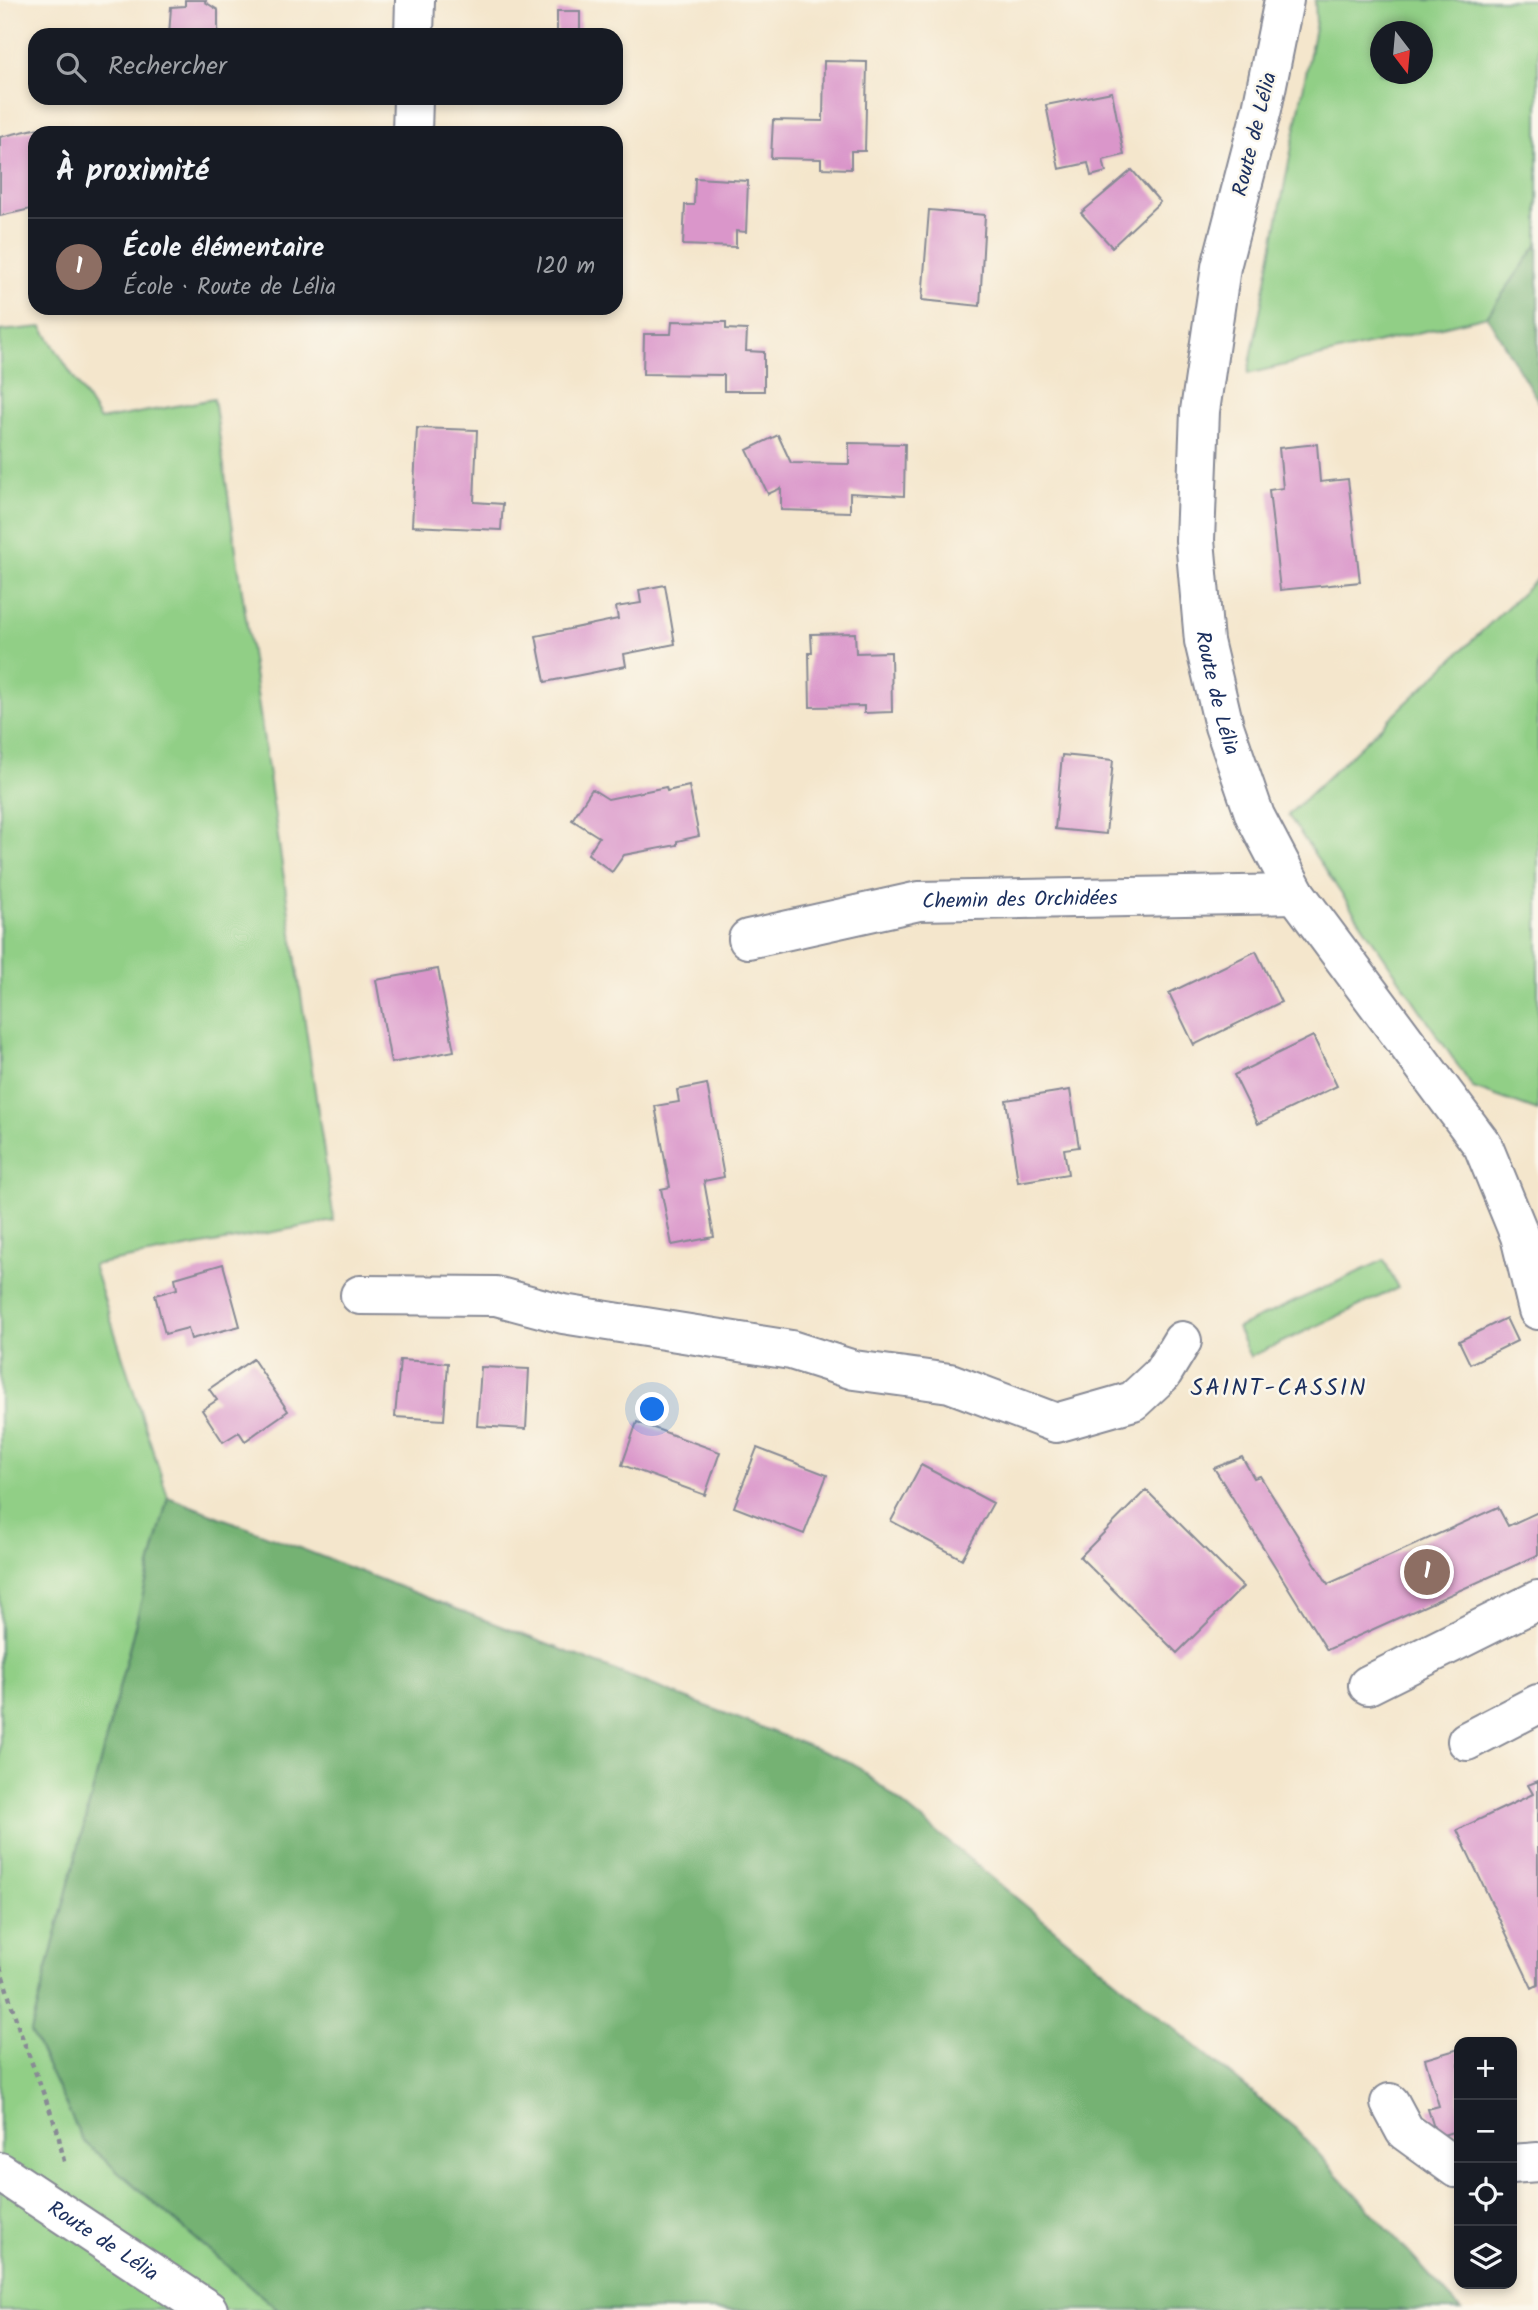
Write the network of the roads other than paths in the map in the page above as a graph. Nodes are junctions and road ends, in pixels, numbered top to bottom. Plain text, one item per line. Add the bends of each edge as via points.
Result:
1 (415, 0) edge
2 (1284, 0) edge
3 (414, 28) edge
4 (413, 105) edge
5 (412, 126) edge
6 (1296, 894) junction
7 (748, 939) dead end
8 (1529, 1233) edge
9 (360, 1295) dead end
10 (1538, 1310) edge
11 (1182, 1341) dead end
12 (1538, 1600) edge
13 (1368, 1685) dead end
14 (1538, 1704) edge
15 (1467, 1741) dead end
16 (1390, 2103) dead end
17 (1538, 2162) edge
18 (1517, 2164) edge
19 (1454, 2167) edge
20 (0, 2172) edge
21 (208, 2310) edge

1 - 3 street
2 - 6 street, Route de Lélia via 1262,109 1221,267 1200,411 1195,540 1205,640 1224,726 1255,816
4 - 5 street
6 - 7 street, Chemin des Orchidées via 919,901
6 - 8 street, Route de Lélia via 1483,1146
8 - 10 street, Route de Lélia
9 - 11 street via 496,1296 563,1314 791,1350 854,1370 950,1383 1056,1423 1133,1401 1162,1374
12 - 13 street
14 - 15 street
16 - 19 street via 1405,2132
17 - 18 street
20 - 21 street, Route de Lélia

